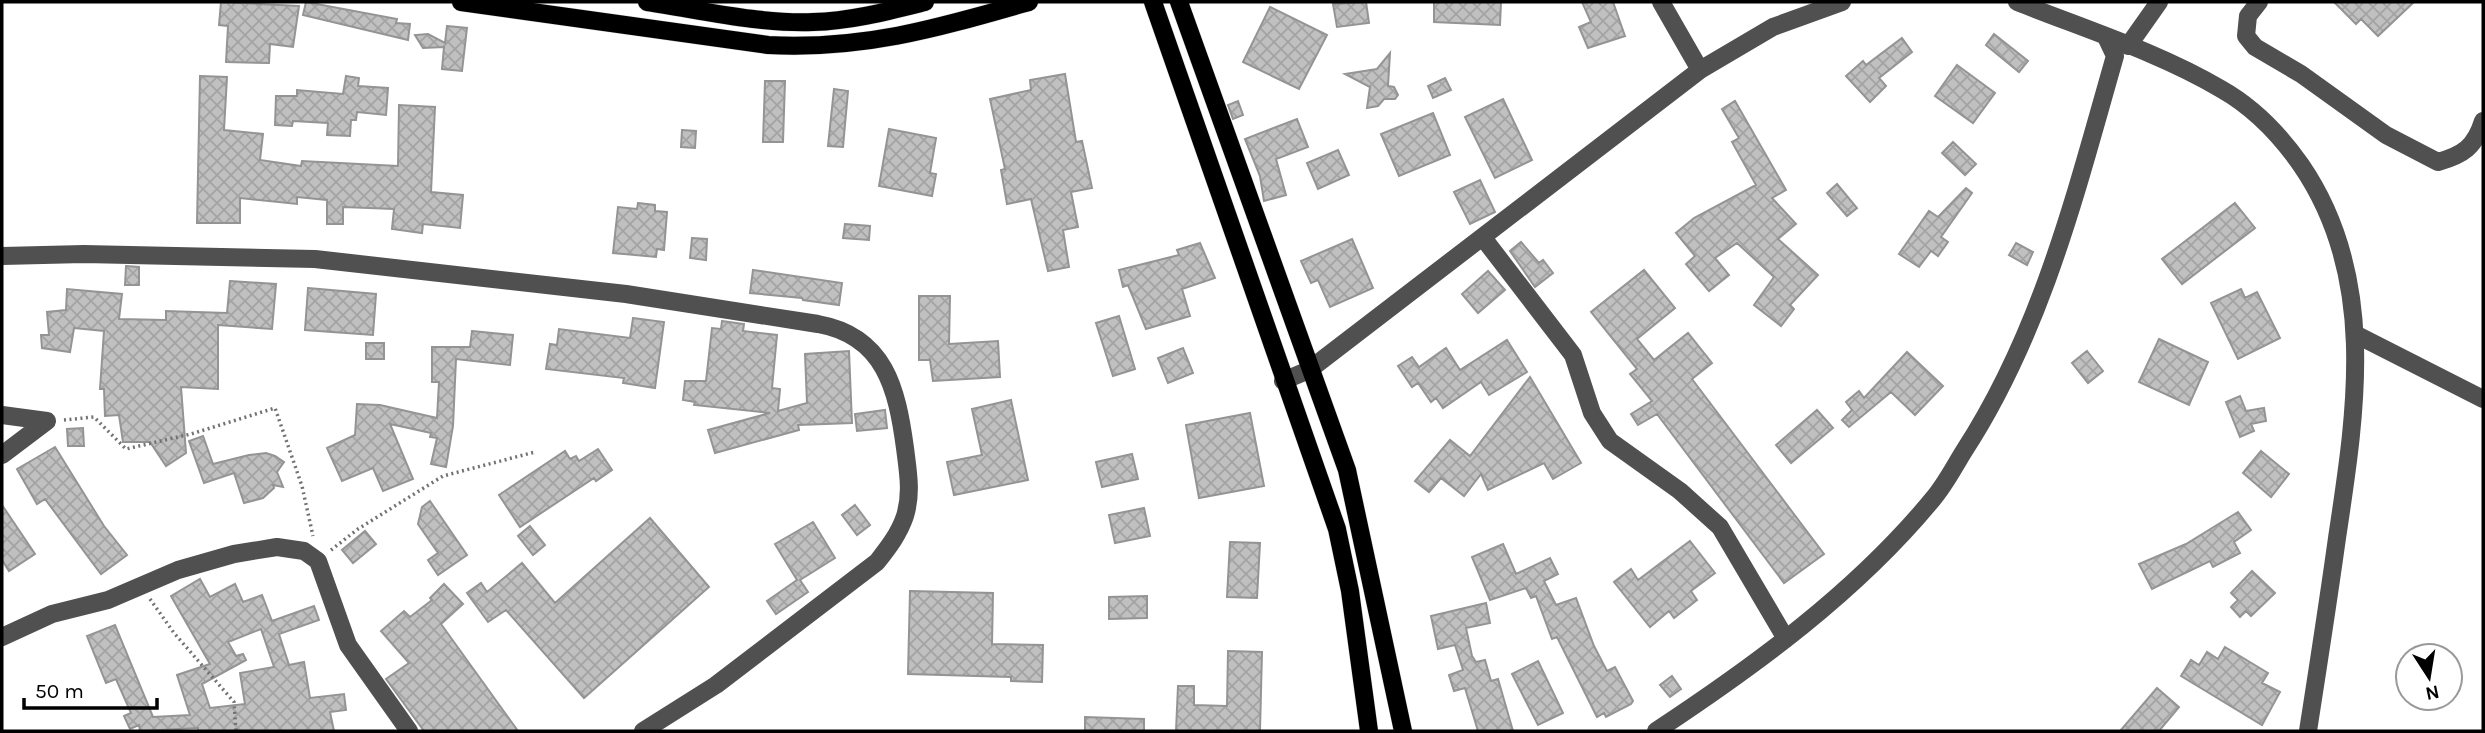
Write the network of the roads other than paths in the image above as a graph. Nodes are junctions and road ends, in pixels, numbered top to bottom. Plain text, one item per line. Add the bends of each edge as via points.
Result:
1 (461, 2) edge
2 (647, 2) edge
3 (925, 2) edge
4 (1029, 2) edge
5 (1153, 2) edge
6 (1179, 2) edge
7 (1661, 2) edge
8 (1842, 2) edge
9 (2017, 2) edge
10 (2159, 2) edge
11 (2259, 2) edge
12 (2126, 50) junction
13 (1700, 70) junction
14 (2483, 121) edge
15 (1484, 239) junction
16 (2, 256) edge
17 (2355, 334) junction
18 (1309, 370) junction
19 (1283, 381) junction
20 (2483, 399) edge
21 (2, 415) edge
22 (2, 455) edge
23 (2, 637) edge
24 (1786, 639) junction
25 (409, 731) edge
26 (643, 731) edge
27 (1368, 731) edge
28 (1403, 731) edge
29 (1656, 731) edge
30 (2308, 731) edge

1 - 4 main road via 768,45 814,47 917,33
2 - 3 main road via 813,22
5 - 19 main road
6 - 18 main road
7 - 13 street
8 - 13 street via 1773,27
9 - 12 street via 2106,37
10 - 12 street
11 - 14 street via 2248,16 2246,36 2255,47 2396,141 2438,162 2462,156 2478,140
12 - 17 street via 2222,89 2263,120 2289,148 2315,185 2339,237
12 - 24 street via 2034,318 1988,414 1934,498 1872,566
13 - 15 street
15 - 18 street
15 - 24 street via 1573,355 1591,413 1610,441 1680,491 1720,527
16 - 26 street via 315,258 626,294 818,324 842,328 865,344 883,366 899,404 911,488 894,540 877,562 716,685
17 - 20 street
17 - 30 street via 2354,430
18 - 19 street
18 - 28 main road via 1347,470
19 - 27 main road via 1337,529
21 - 22 street via 47,421
23 - 25 street via 52,614 107,600 234,554 277,547 304,551 318,561 348,645
24 - 29 street

